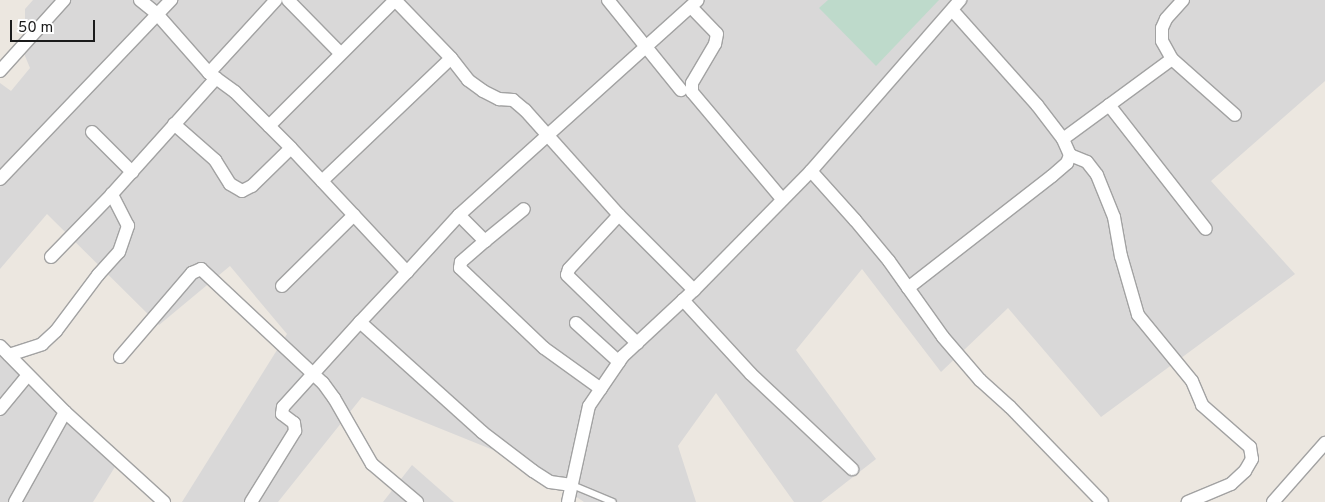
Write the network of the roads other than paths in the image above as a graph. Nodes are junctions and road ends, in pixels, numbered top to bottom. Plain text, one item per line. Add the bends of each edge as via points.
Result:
1 (64, 0) edge
2 (140, 0) edge
3 (171, 0) edge
4 (276, 0) edge
5 (288, 0) edge
6 (395, 0) edge
7 (608, 0) edge
8 (1183, 0) edge
9 (696, 2) edge
10 (956, 5) edge
11 (157, 14) junction
12 (647, 46) junction
13 (340, 53) junction
14 (451, 58) junction
15 (1172, 59) junction
16 (0, 71) edge
17 (212, 75) junction
18 (681, 90) dead end
19 (1109, 105) junction
20 (1235, 115) dead end
21 (174, 124) junction
22 (269, 126) junction
23 (92, 132) dead end
24 (549, 135) junction
25 (1063, 139) junction
26 (291, 148) junction
27 (1070, 154) junction
28 (811, 171) junction
29 (132, 172) junction
30 (0, 178) edge
31 (322, 181) junction
32 (112, 194) junction
33 (782, 199) junction
34 (524, 209) dead end
35 (354, 215) junction
36 (459, 215) junction
37 (619, 215) junction
38 (1206, 229) dead end
39 (485, 242) junction
40 (51, 256) dead end
41 (407, 272) junction
42 (282, 286) dead end
43 (908, 288) junction
44 (694, 290) junction
45 (683, 300) junction
46 (360, 322) junction
47 (576, 324) dead end
48 (637, 343) junction
49 (5, 351) edge
50 (120, 357) dead end
51 (619, 362) junction
52 (312, 373) junction
53 (28, 375) junction
54 (601, 389) junction
55 (0, 409) edge
56 (66, 412) junction
57 (1325, 443) edge
58 (852, 469) dead end
59 (572, 485) junction
60 (15, 502) edge
61 (164, 502) edge
62 (251, 502) edge
63 (417, 502) edge
64 (568, 502) edge
65 (613, 502) edge
66 (1102, 502) edge
67 (1188, 502) edge
68 (1273, 502) edge

1 - 16 street
2 - 11 street
3 - 11 street
4 - 17 street
5 - 13 street
6 - 13 street
6 - 14 street
7 - 12 street
8 - 15 street via 1162,28 1162,41
9 - 12 street
9 - 33 street via 717,34 715,44 692,82 692,92
10 - 25 street
10 - 28 street
11 - 17 street
11 - 30 street
12 - 18 street
12 - 24 street
13 - 22 street
14 - 24 street via 468,80 483,92 499,99 513,100
14 - 31 street
15 - 19 street
15 - 20 street
17 - 21 street
17 - 22 street via 235,92
19 - 25 street
19 - 38 street
21 - 26 street via 215,160 230,184 242,191 247,190
21 - 29 street
22 - 26 street
23 - 29 street
24 - 36 street
24 - 37 street
25 - 27 street
26 - 31 street
27 - 43 street via 1067,163 1052,176
27 - 67 street via 1087,162 1097,175 1114,217 1138,315 1192,381 1202,405 1250,448 1252,459 1231,484
28 - 33 street
28 - 43 street via 856,220
29 - 32 street
31 - 35 street
32 - 40 street
32 - 49 street via 128,226 119,252 42,344
33 - 44 street
34 - 39 street
35 - 41 street
35 - 42 street
36 - 39 street
36 - 41 street
37 - 44 street
37 - 48 street via 567,275
39 - 54 street via 461,262 460,268 544,348
41 - 46 street
43 - 66 street via 943,337 980,380
44 - 45 street
45 - 48 street
45 - 58 street via 751,374
46 - 52 street
46 - 59 street via 482,432 533,472 550,482
47 - 51 street
48 - 51 street
49 - 53 street
50 - 52 street via 192,273 201,269
51 - 54 street
52 - 62 street via 281,410 294,424 295,431
52 - 63 street via 334,398 372,464
53 - 55 street
53 - 56 street
54 - 59 street via 590,406
56 - 60 street
56 - 61 street
57 - 68 street
59 - 64 street
59 - 65 lane

